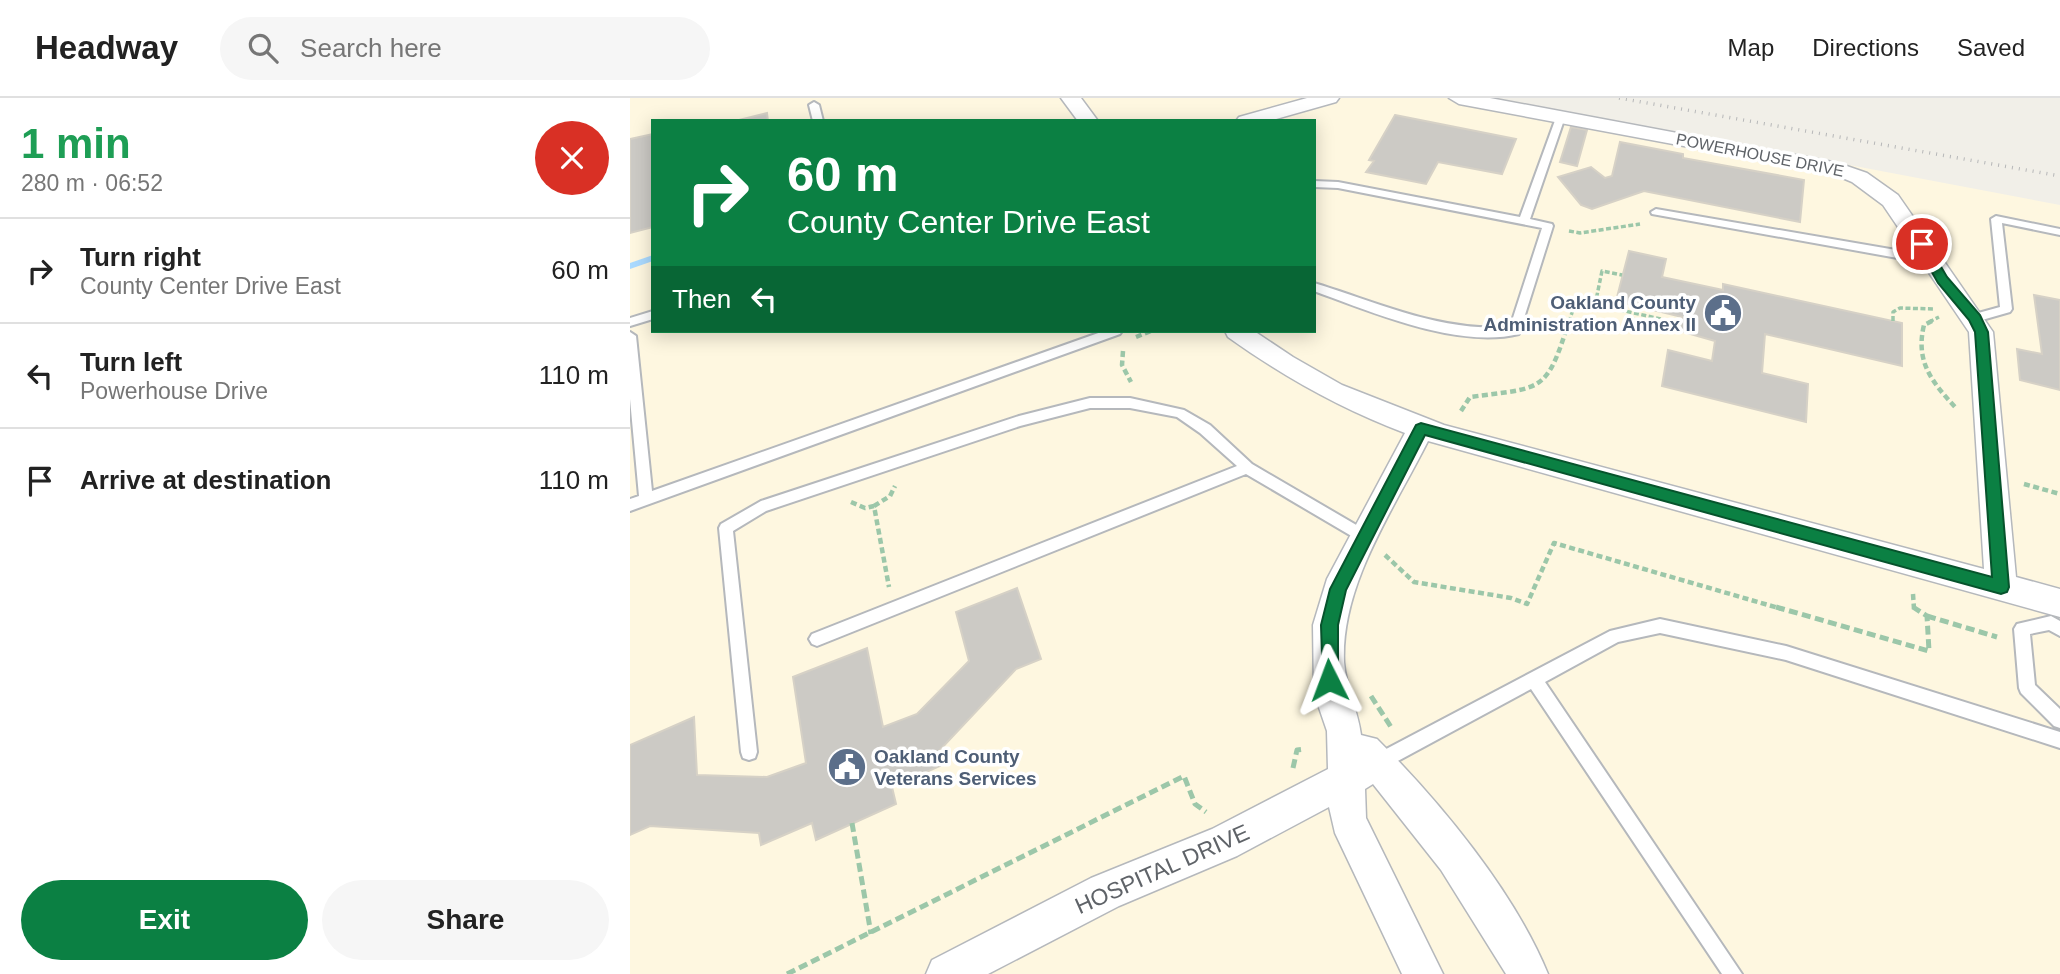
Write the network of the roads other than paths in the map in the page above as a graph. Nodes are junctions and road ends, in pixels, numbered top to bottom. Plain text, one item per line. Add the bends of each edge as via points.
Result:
1 (1071, 98) edge
2 (1329, 98) edge
3 (1459, 98) edge
4 (814, 105) dead end
5 (1560, 117) junction
6 (818, 119) edge
7 (1087, 119) edge
8 (1252, 119) edge
9 (1316, 184) edge
10 (1661, 213) road end
11 (1524, 221) junction
12 (2060, 232) edge
13 (1931, 260) junction
14 (1316, 288) edge
15 (651, 316) edge
16 (1975, 318) junction
17 (630, 322) edge
18 (1104, 333) edge
19 (1240, 333) edge
20 (630, 336) edge
21 (1421, 429) junction
22 (1247, 468) junction
23 (646, 499) junction
24 (630, 505) edge
25 (1365, 537) junction
26 (2001, 587) junction
27 (2055, 614) edge
28 (817, 639) dead end
29 (1535, 681) junction
30 (2060, 720) edge
31 (2060, 740) edge
32 (749, 752) dead end
33 (1362, 771) junction
34 (946, 974) edge
35 (1423, 974) edge
36 (1528, 974) edge
37 (1733, 974) edge

1 - 7 street
2 - 8 street
3 - 5 street, POWERHOUSE DRIVE
4 - 6 lane
5 - 11 lane
5 - 13 street, POWERHOUSE DRIVE via 1849,172 1876,186 1899,206
9 - 11 lane
10 - 13 lane
11 - 14 lane via 1548,226 1515,331 1485,335 1433,324
12 - 16 lane via 1996,219 2006,309
13 - 16 street, POWERHOUSE DRIVE
15 - 17 lane
16 - 26 street, POWERHOUSE DRIVE via 1981,332
18 - 23 lane
19 - 21 street via 1314,383
20 - 23 lane
21 - 25 street
21 - 26 street
22 - 25 lane
22 - 28 lane
22 - 32 lane via 1180,413 1130,403 1090,403 1019,421 761,507 726,528
23 - 24 lane
25 - 33 street via 1338,589 1329,625 1329,680
26 - 27 street
27 - 30 lane via 2022,629 2027,688
29 - 31 lane via 1615,636 1660,626 1786,653
29 - 33 lane
29 - 37 lane
33 - 34 street, HOSPITAL DRIVE via 1224,843 1105,892
33 - 35 street via 1348,820
33 - 36 street via 1403,788 1477,885

